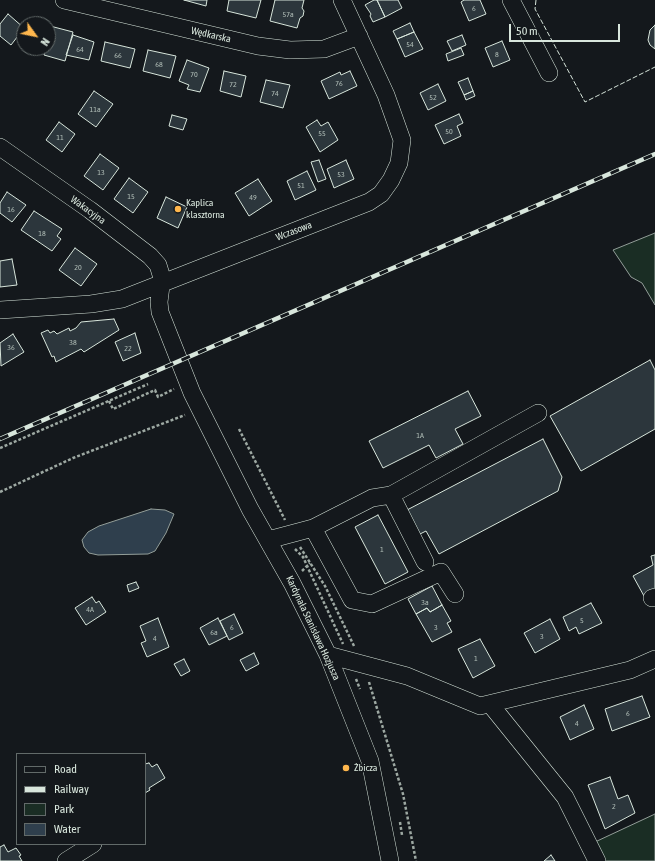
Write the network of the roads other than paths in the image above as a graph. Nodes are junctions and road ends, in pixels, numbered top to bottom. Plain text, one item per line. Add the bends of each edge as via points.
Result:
1 (64, 0) edge
2 (342, 0) edge
3 (511, 0) edge
4 (359, 36) junction
5 (549, 73) dead end
6 (0, 147) edge
7 (162, 282) junction
8 (0, 310) edge
9 (538, 413) dead end
10 (391, 495) junction
11 (314, 528) junction
12 (268, 540) junction
13 (425, 562) dead end
14 (455, 594) dead end
15 (328, 655) junction
16 (655, 659) edge
17 (490, 704) junction
18 (91, 845) edge
19 (66, 861) edge
20 (390, 861) edge
21 (597, 861) edge

1 - 4 street, Wędkarska via 258,46 282,49 324,48
2 - 4 street, Wczasowa
3 - 5 street
4 - 7 street, Wczasowa via 386,95 402,140 399,163 381,194 369,202
6 - 7 street, Wakacyjna via 150,256 158,265
7 - 8 street, Wczasowa via 111,302
7 - 12 street, Kardynała Stanisława Hozjusza via 160,312 188,384 199,410
9 - 10 street
10 - 11 street via 372,498
10 - 13 street
11 - 12 street
11 - 14 street via 352,600 372,604 441,572
12 - 15 street, Kardynała Stanisława Hozjusza
15 - 17 street via 407,676 480,706
15 - 20 street, Kardynała Stanisława Hozjusza via 370,761
16 - 17 street via 630,670
17 - 21 street via 565,797
18 - 19 street

